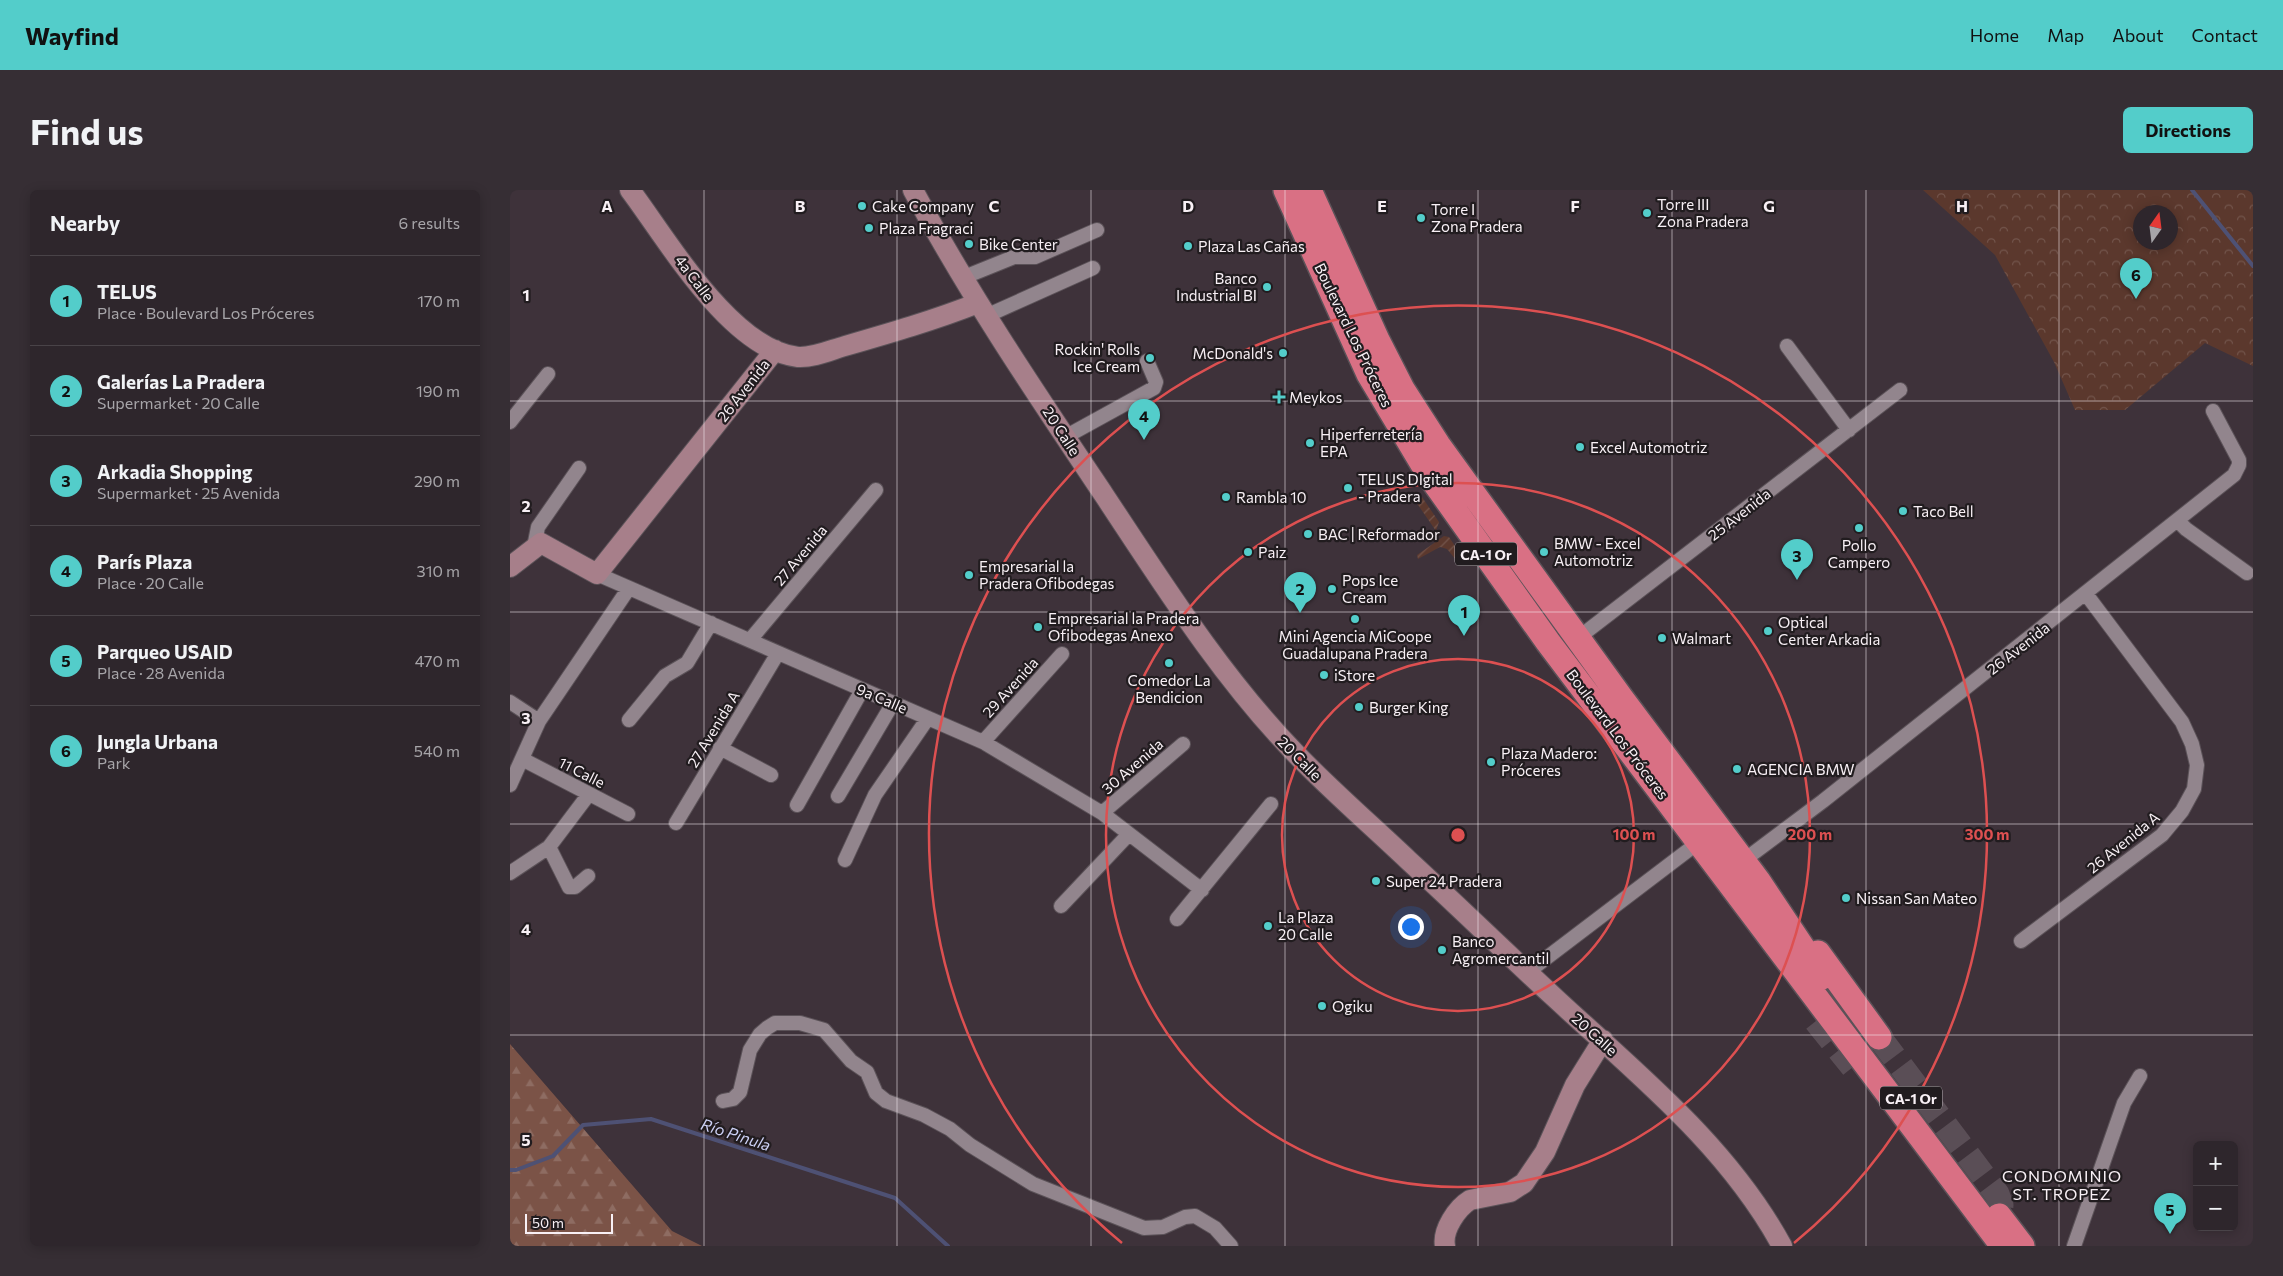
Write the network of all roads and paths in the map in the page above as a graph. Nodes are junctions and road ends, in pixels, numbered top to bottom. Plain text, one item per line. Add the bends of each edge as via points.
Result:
1 (630, 190) edge
2 (913, 190) edge
3 (1286, 190) edge
4 (1309, 190) edge
5 (1097, 230) dead end
6 (1093, 268) dead end
7 (962, 278) junction
8 (982, 309) junction
9 (1787, 346) dead end
10 (775, 350) junction
11 (1148, 361) dead end
12 (548, 374) dead end
13 (1900, 390) dead end
14 (2213, 411) dead end
15 (510, 422) edge
16 (1849, 430) junction
17 (1065, 437) junction
18 (579, 468) dead end
19 (876, 490) dead end
20 (2178, 521) junction
21 (537, 545) junction
22 (510, 567) edge
23 (2247, 573) dead end
24 (597, 574) junction
25 (629, 588) junction
26 (2086, 594) junction
27 (711, 623) junction
28 (1578, 638) junction
29 (750, 640) junction
30 (778, 653) junction
31 (1062, 654) dead end
32 (862, 690) junction
33 (510, 702) edge
34 (893, 703) junction
35 (928, 718) junction
36 (629, 720) dead end
37 (539, 721) junction
38 (983, 742) junction
39 (1183, 744) dead end
40 (720, 748) junction
41 (522, 760) junction
42 (771, 776) dead end
43 (510, 785) edge
44 (589, 794) junction
45 (838, 796) dead end
46 (1271, 804) dead end
47 (797, 805) dead end
48 (1102, 813) junction
49 (628, 814) dead end
50 (676, 823) dead end
51 (1129, 834) junction
52 (1700, 842) junction
53 (549, 847) junction
54 (845, 860) dead end
55 (1743, 862) junction
56 (510, 873) edge
57 (588, 876) dead end
58 (1202, 890) junction
59 (1774, 903) junction
60 (1061, 906) dead end
61 (1177, 919) dead end
62 (2022, 941) dead end
63 (1528, 972) junction
64 (1799, 973) junction
65 (1816, 1020) tunnel mouth
66 (1880, 1037) tunnel mouth
67 (1603, 1040) junction
68 (2140, 1076) dead end
69 (723, 1101) dead end
70 (1995, 1241) edge
71 (1231, 1246) edge
72 (1444, 1246) edge
73 (1782, 1246) edge
74 (2022, 1246) edge
75 (2074, 1246) edge

1 - 10 main road, 4a Calle via 717,307 755,340
2 - 7 main road, 20 Calle
3 - 52 highway, Boulevard Los Próceres / CA-1 Or via 1369,374 1430,476 1554,650
4 - 28 highway, Boulevard Los Próceres / CA-1 Or via 1402,389
5 - 7 street via 1035,257 1014,257
6 - 8 street
7 - 8 main road, 20 Calle
8 - 10 main road, 26 Avenida via 808,356 798,357
8 - 17 main road, 20 Calle
9 - 16 street
10 - 24 main road, 26 Avenida
11 - 17 street via 1156,382 1154,388
12 - 15 street
13 - 16 street, 25 Avenida
14 - 20 street, 26 Avenida via 2239,464 2234,475
16 - 28 street, 25 Avenida
17 - 63 main road, 20 Calle via 1207,645 1272,729 1321,780
18 - 21 street via 538,527
19 - 29 street, 27 Avenida
20 - 23 street
20 - 26 street, 26 Avenida
21 - 22 main road
21 - 24 main road, 9a Calle
24 - 25 street, 9a Calle
25 - 27 street, 9a Calle
25 - 37 street
26 - 55 street, 26 Avenida
26 - 62 street, 26 Avenida A via 2182,722 2198,765 2194,789 2182,811 2162,835
27 - 29 street, 9a Calle
27 - 36 street via 687,663 665,676
28 - 55 highway, Boulevard Los Próceres / CA-1 Or
29 - 30 street, 9a Calle
30 - 32 street, 9a Calle
30 - 40 street, 27 Avenida A
31 - 38 street, 29 Avenida
32 - 34 street, 9a Calle
32 - 47 street
33 - 37 street
34 - 35 street, 9a Calle
34 - 45 street
35 - 38 street, 9a Calle
35 - 54 street via 875,795
37 - 41 street
38 - 48 street, 9a Calle
39 - 48 street, 30 Avenida
40 - 42 street
40 - 50 street, 27 Avenida A
41 - 43 street
41 - 44 street, 11 Calle
44 - 49 street, 11 Calle
44 - 53 street
46 - 58 street
48 - 51 street, 9a Calle
51 - 58 street, 9a Calle
51 - 60 street
52 - 63 street
52 - 64 highway, Boulevard Los Próceres / CA-1 Or
53 - 56 street
53 - 57 street via 569,887 575,888
55 - 59 highway, Boulevard Los Próceres / CA-1 Or
58 - 61 street
59 - 66 highway via 1807,938
59 - 74 highway, Boulevard Los Próceres / CA-1 Or via 1805,954
63 - 67 main road, 20 Calle
64 - 65 highway
64 - 70 highway, Boulevard Los Próceres / CA-1 Or
67 - 72 main road via 1575,1085 1545,1152 1524,1183 1510,1192 1464,1204 1449,1225
67 - 73 main road, 20 Calle via 1703,1137 1740,1182
68 - 75 street via 2124,1103
69 - 71 street via 733,1099 740,1092 750,1050 760,1034 775,1023 800,1023 824,1030 851,1060 867,1072 873,1087 886,1101 950,1128 970,1145 1033,1184 1144,1228 1163,1227 1195,1216 1216,1228

